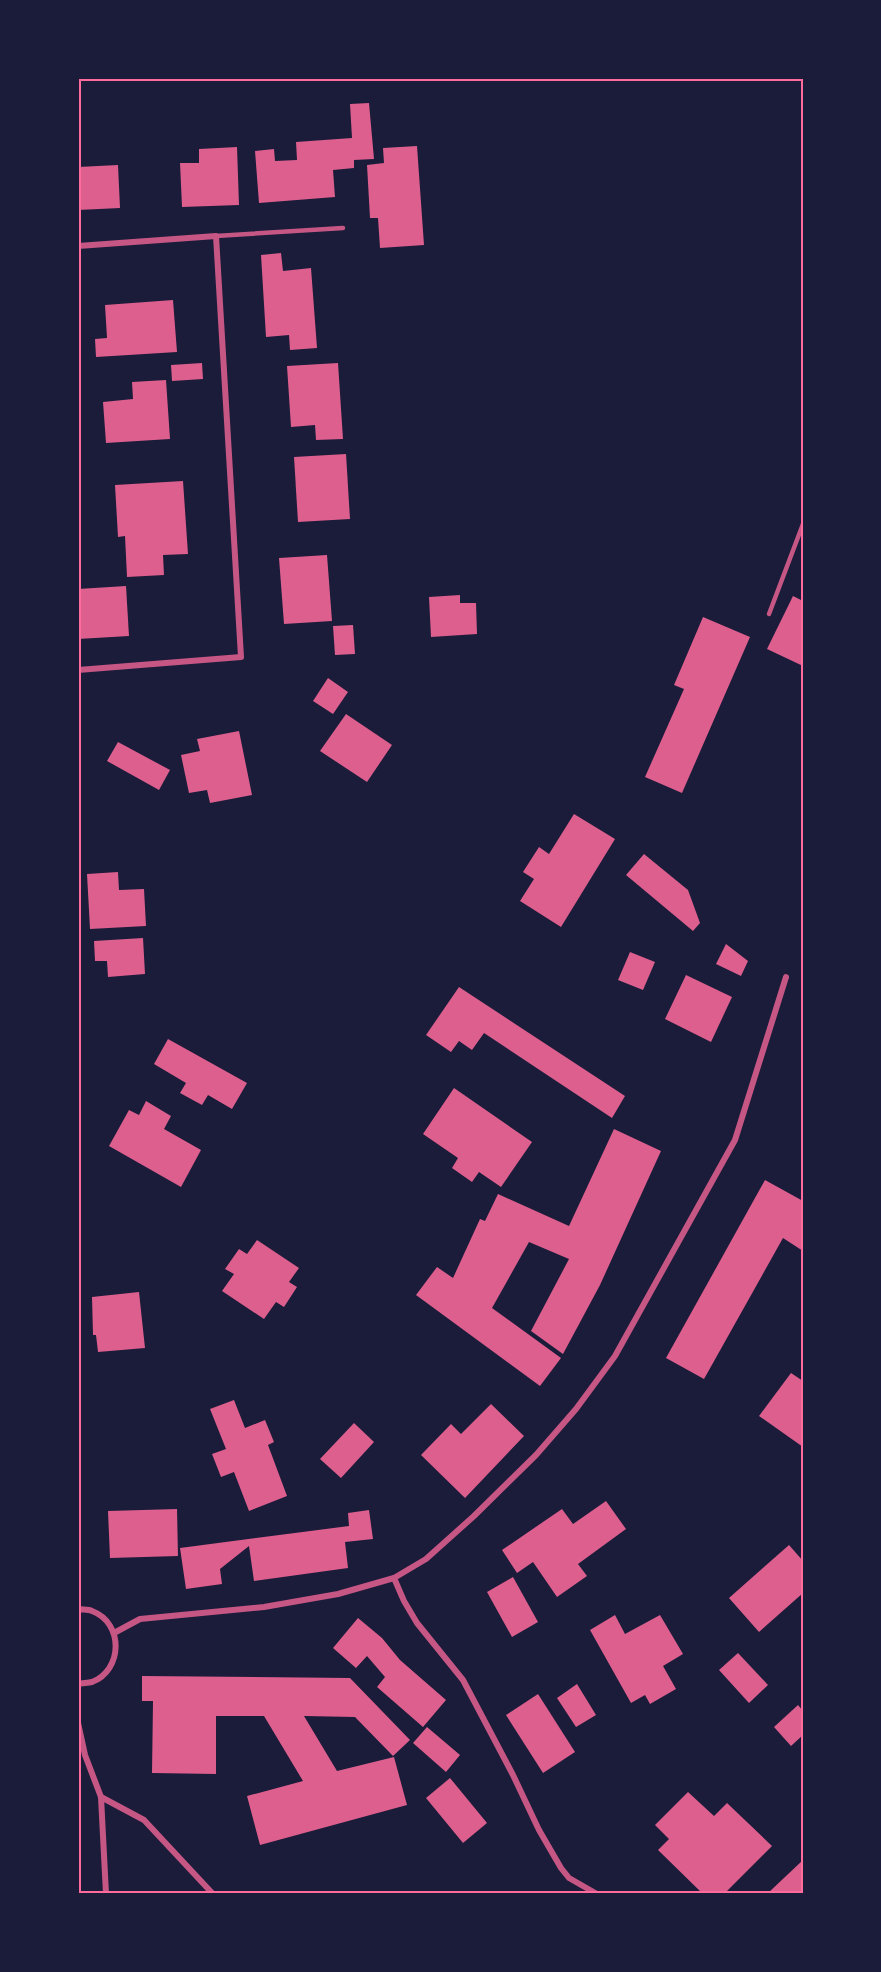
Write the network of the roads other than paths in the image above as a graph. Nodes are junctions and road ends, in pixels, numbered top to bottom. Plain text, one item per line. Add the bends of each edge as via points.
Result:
1 (343, 228) dead end
2 (216, 236) junction
3 (78, 246) edge
4 (803, 524) edge
5 (769, 614) dead end
6 (78, 670) edge
7 (786, 977) dead end
8 (394, 1578) junction
9 (78, 1609) edge
10 (114, 1633) junction
11 (78, 1684) edge
12 (78, 1724) edge
13 (101, 1797) junction
14 (106, 1894) edge
15 (213, 1894) edge
16 (597, 1894) edge

1 - 2 lane
2 - 3 street
2 - 6 street via 241,657
4 - 5 lane
7 - 8 street via 735,1140 615,1356 536,1455 426,1559
8 - 10 street via 338,1594 264,1607 140,1619
8 - 16 street via 417,1623 463,1680 561,1868 569,1878
9 - 10 street via 106,1619
10 - 11 street via 117,1647 105,1674
12 - 13 street
13 - 14 street
13 - 15 street via 144,1820

